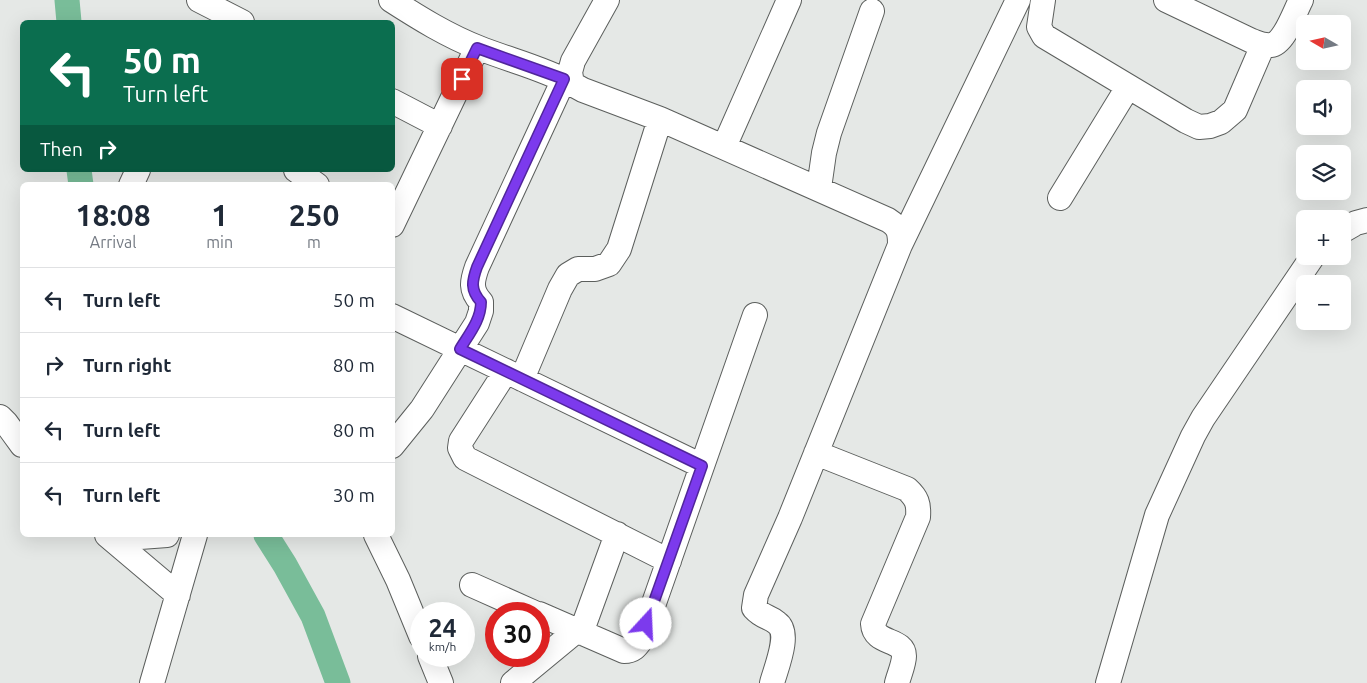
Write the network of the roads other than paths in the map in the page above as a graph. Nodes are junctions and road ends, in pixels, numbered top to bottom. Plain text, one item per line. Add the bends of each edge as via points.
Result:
1 (199, 0) edge
2 (392, 0) edge
3 (607, 0) edge
4 (789, 0) edge
5 (1018, 0) edge
6 (1043, 0) edge
7 (1166, 0) edge
8 (1301, 0) edge
9 (872, 11) dead end
10 (238, 20) edge
11 (1263, 45) junction
12 (477, 48) junction
13 (568, 81) junction
14 (1128, 87) junction
15 (395, 103) edge
16 (660, 119) junction
17 (440, 126) junction
18 (724, 147) junction
19 (299, 172) edge
20 (314, 182) edge
21 (819, 188) junction
22 (1060, 198) dead end
23 (395, 219) edge
24 (1367, 220) edge
25 (1351, 226) edge
26 (900, 245) junction
27 (1307, 265) edge
28 (755, 315) dead end
29 (395, 317) edge
30 (460, 349) junction
31 (514, 375) junction
32 (0, 417) edge
33 (20, 442) edge
34 (395, 442) edge
35 (816, 453) junction
36 (702, 466) junction
37 (616, 534) junction
38 (110, 537) edge
39 (194, 537) edge
40 (377, 537) edge
41 (669, 561) junction
42 (472, 585) dead end
43 (178, 595) junction
44 (511, 602) edge
45 (410, 609) edge
46 (550, 619) edge
47 (578, 632) junction
48 (434, 667) edge
49 (152, 683) edge
50 (441, 683) edge
51 (513, 683) edge
52 (772, 683) edge
53 (897, 683) edge
54 (1108, 683) edge

1 - 10 street
2 - 12 street
3 - 13 street via 573,60
4 - 18 street
5 - 26 street
6 - 14 street via 1039,27 1044,36
7 - 11 street
8 - 11 street via 1282,39 1273,46
9 - 21 street via 829,133
11 - 14 street via 1234,110 1221,122 1210,126 1186,122
12 - 13 street
12 - 17 street
13 - 16 street via 583,90
13 - 30 street via 477,267 472,282 474,295 481,302 481,311
14 - 22 street
15 - 17 street
16 - 18 street
16 - 31 street via 619,249 609,264 595,269 578,269 568,275
17 - 23 street
18 - 21 street
19 - 20 street
21 - 26 street via 898,226
24 - 25 street
26 - 35 street
27 - 54 street via 1193,436 1157,515
28 - 36 street
29 - 30 street
30 - 31 street
30 - 34 street via 422,409
31 - 36 street
31 - 37 street via 461,440 462,454
32 - 33 street
35 - 52 street via 756,595 754,608 783,629 784,640
35 - 53 street via 907,489 919,505 918,517 873,624 878,636 903,650
36 - 41 street
37 - 41 street
37 - 47 street
38 - 43 street
39 - 43 street
40 - 45 street
41 - 47 street via 641,640 631,651
42 - 44 street
43 - 49 street
46 - 47 street
47 - 51 street
48 - 50 street

